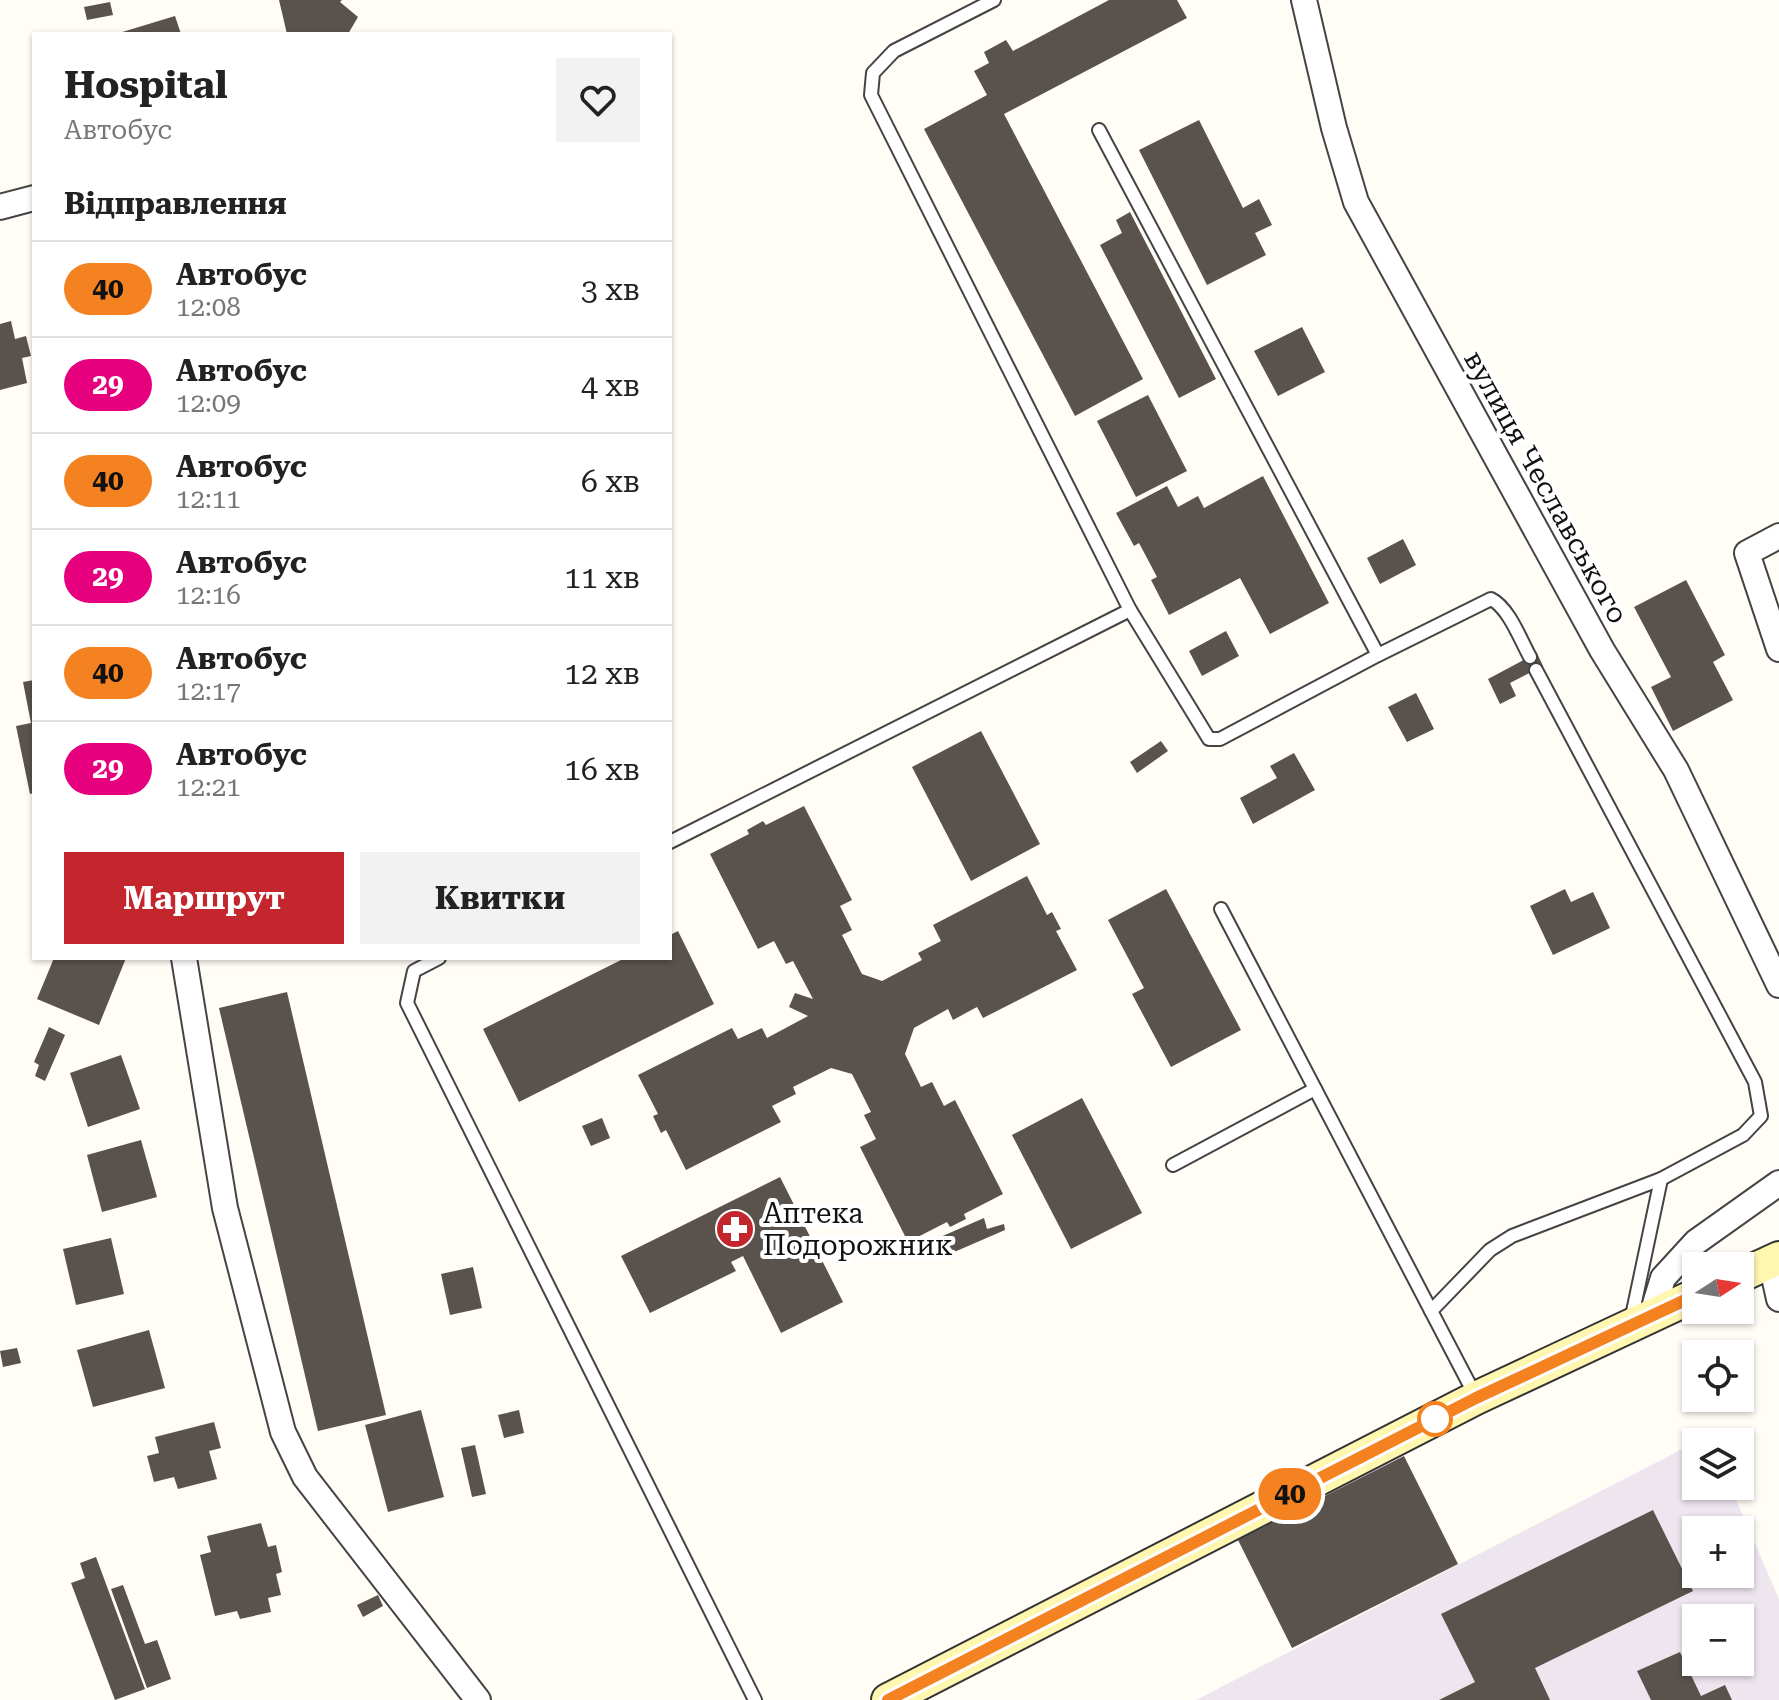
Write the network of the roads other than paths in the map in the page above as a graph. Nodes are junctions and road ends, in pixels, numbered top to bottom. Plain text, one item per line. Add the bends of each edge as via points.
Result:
1 (994, 0) edge
2 (1304, 0) edge
3 (1099, 130) dead end
4 (32, 199) edge
5 (0, 207) edge
6 (1779, 536) edge
7 (1130, 610) junction
8 (1779, 649) edge
9 (1378, 655) junction
10 (1530, 657) dead end
11 (1536, 670) dead end
12 (672, 841) edge
13 (1221, 909) dead end
14 (184, 960) edge
15 (435, 960) edge
16 (1779, 985) edge
17 (1315, 1089) junction
18 (1173, 1165) dead end
19 (1661, 1179) junction
20 (1779, 1183) edge
21 (1775, 1260) edge
22 (1754, 1270) edge
23 (1779, 1299) edge
24 (1682, 1301) edge
25 (1431, 1311) junction
26 (1642, 1319) junction
27 (1476, 1398) junction
28 (478, 1700) edge
29 (755, 1700) edge
30 (888, 1700) edge

1 - 7 lane via 894,51 873,73 871,95
2 - 16 street, вулиця Чеславського via 1356,202 1602,650 1676,770
3 - 9 lane
4 - 5 street
6 - 8 street via 1747,553
7 - 9 lane via 1209,739 1220,739
7 - 12 lane
9 - 10 lane via 1491,599
11 - 19 lane via 1755,1082 1761,1116 1743,1135
13 - 17 lane
14 - 28 street via 225,1208 283,1432 305,1477
15 - 29 lane via 414,971 407,1003
17 - 18 lane
17 - 25 lane
19 - 25 lane via 1512,1236 1490,1250
19 - 26 lane
20 - 26 street via 1696,1242 1663,1278
21 - 22 main road
21 - 23 street
24 - 26 main road
25 - 27 lane
26 - 27 main road
27 - 30 main road

